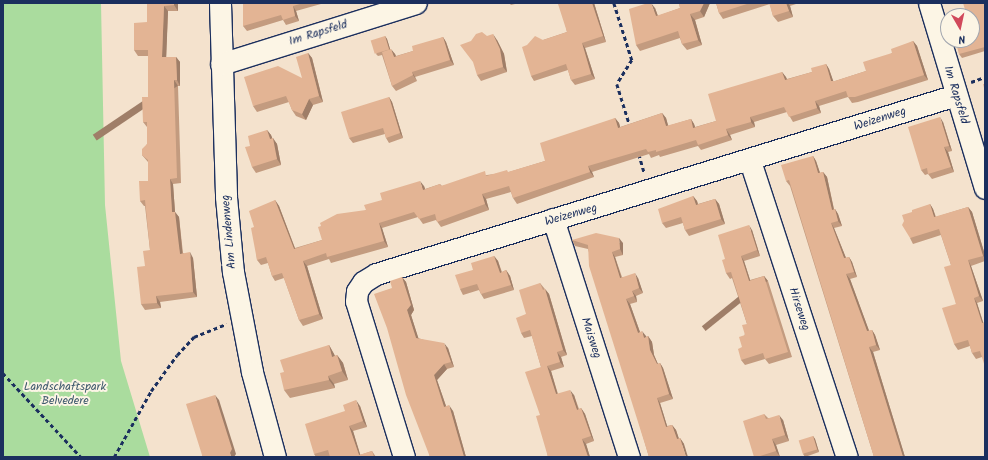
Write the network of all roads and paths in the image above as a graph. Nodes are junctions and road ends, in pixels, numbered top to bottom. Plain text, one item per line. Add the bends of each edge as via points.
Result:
1 (220, 3) edge
2 (416, 3) edge
3 (614, 3) edge
4 (929, 3) edge
5 (221, 64) junction
6 (956, 95) junction
7 (631, 129) edge
8 (638, 151) edge
9 (750, 161) junction
10 (985, 188) edge
11 (650, 192) junction
12 (553, 219) junction
13 (240, 321) junction
14 (3, 373) edge
15 (81, 457) edge
16 (114, 457) edge
17 (275, 457) edge
18 (404, 457) edge
19 (629, 457) edge
20 (847, 457) edge

1 - 5 street, Am Lindenweg
2 - 5 street, Im Rapsfeld
3 - 7 path via 632,60 617,84
4 - 6 street, Im Rapsfeld
5 - 13 street, Am Lindenweg via 226,197
6 - 9 street, Weizenweg
6 - 10 street, Im Rapsfeld
8 - 11 path
9 - 11 street, Weizenweg
9 - 20 street, Hirseweg
11 - 12 street, Weizenweg
12 - 18 street, Weizenweg via 376,274 363,282 357,291 359,314
12 - 19 street, Maisweg
13 - 16 path via 216,327 194,337 151,391
13 - 17 street, Am Lindenweg
14 - 15 path

